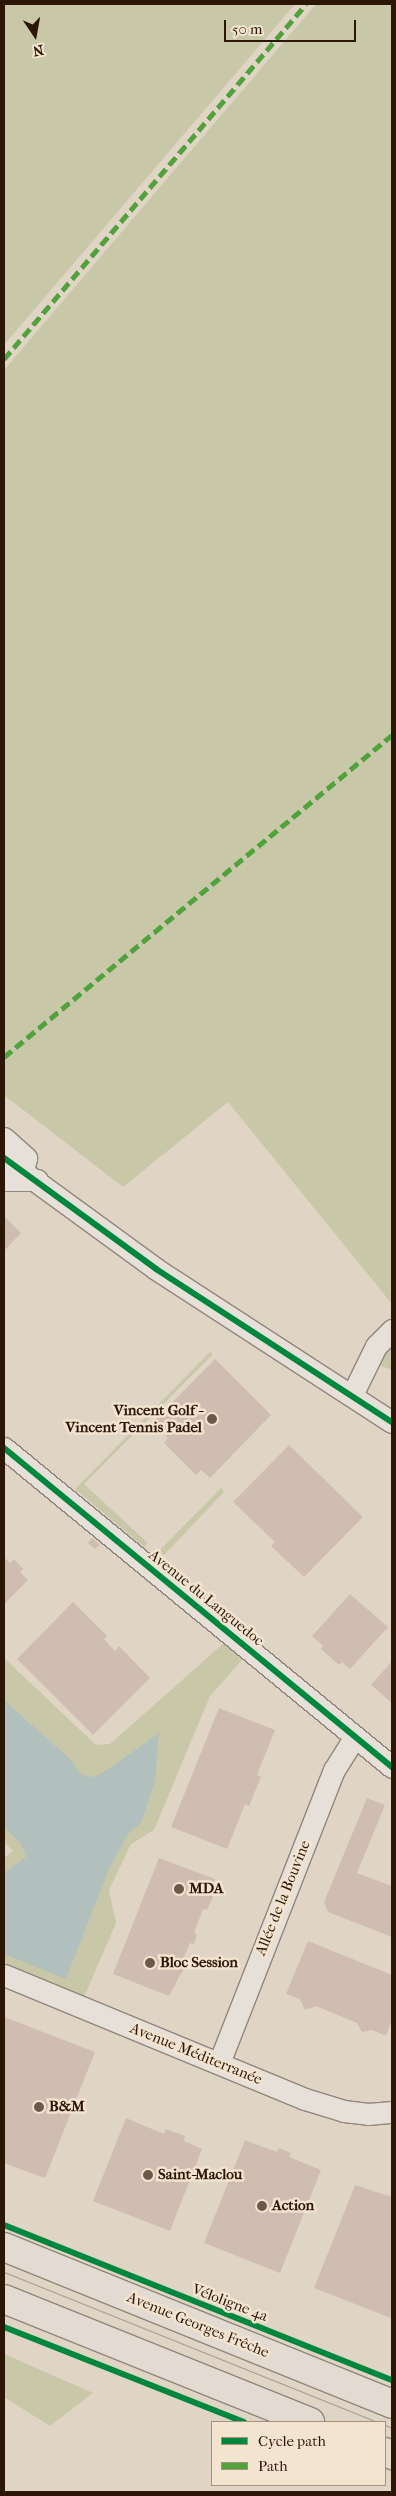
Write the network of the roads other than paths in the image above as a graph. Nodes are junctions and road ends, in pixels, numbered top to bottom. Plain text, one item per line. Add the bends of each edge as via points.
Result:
1 (4, 1138) edge
2 (14, 1170) edge
3 (392, 1330) edge
4 (352, 1395) junction
5 (392, 1422) edge
6 (4, 1448) edge
7 (355, 1737) junction
8 (392, 1767) edge
9 (4, 1975) edge
10 (219, 2063) junction
11 (392, 2112) edge
12 (4, 2247) edge
13 (4, 2299) edge
14 (392, 2404) edge
15 (308, 2421) edge

1 - 2 street via 26,1158
2 - 4 street via 156,1269
3 - 4 street via 369,1358
4 - 5 street
6 - 7 street, Avenue du Languedoc
7 - 8 street, Avenue du Languedoc
7 - 10 street, Allée de la Bouvine via 334,1770
9 - 10 street, Avenue Méditerranée
10 - 11 street, Avenue Méditerranée via 338,2110 368,2114
12 - 14 main road, Avenue Georges Frêche
13 - 15 main road

